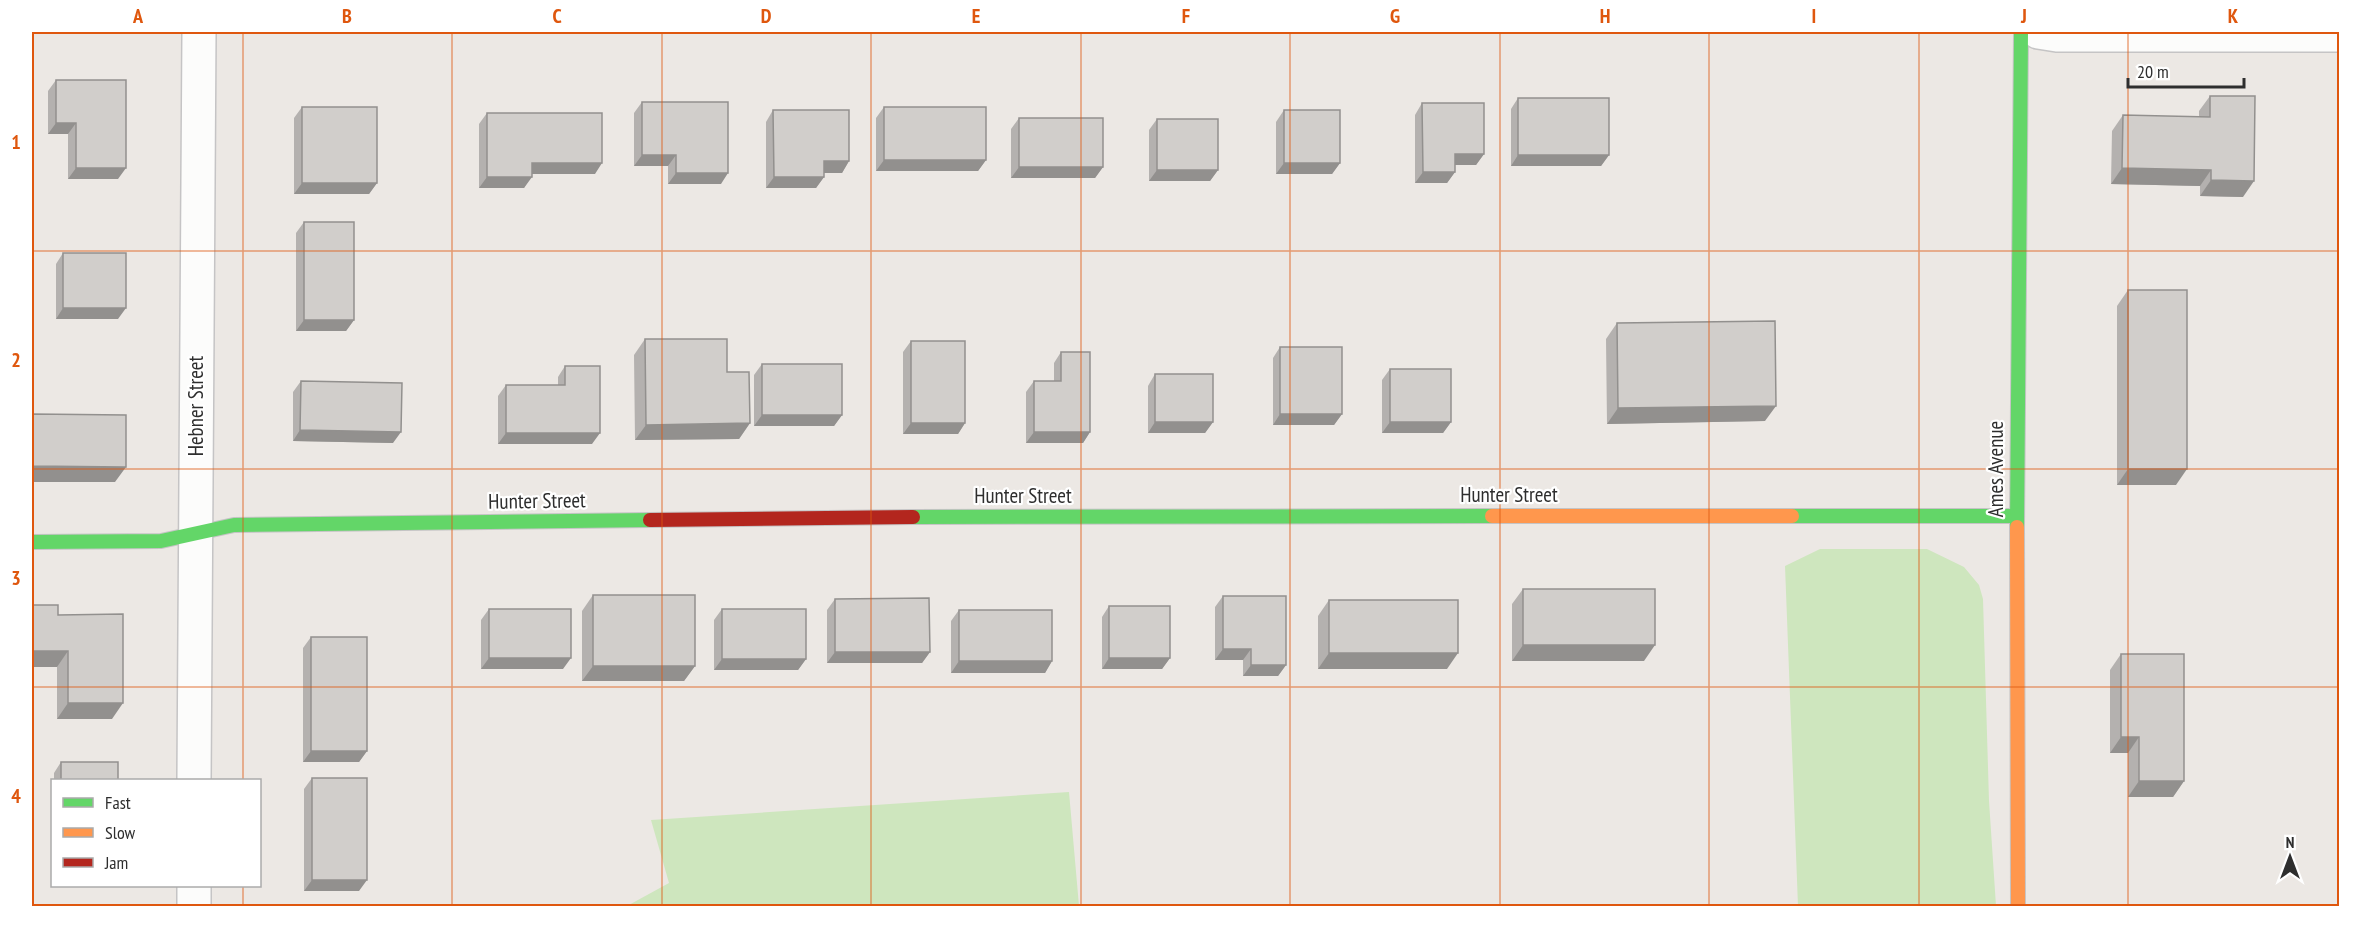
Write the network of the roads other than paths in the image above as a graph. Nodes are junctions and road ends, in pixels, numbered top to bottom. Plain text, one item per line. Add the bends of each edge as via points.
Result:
1 (199, 32) edge
2 (2021, 32) edge
3 (2038, 32) edge
4 (2340, 35) edge
5 (2017, 516) junction
6 (195, 533) junction
7 (32, 542) edge
8 (194, 779) edge
9 (194, 887) edge
10 (194, 906) edge
11 (2018, 906) edge

1 - 6 street, Hebner Street
2 - 5 street, Ames Avenue
3 - 4 street
5 - 6 street, Hunter Street via 1030,516 234,525
5 - 11 street, Ames Avenue
6 - 7 street, Hunter Street via 161,541
6 - 8 street, Hebner Street
9 - 10 street

